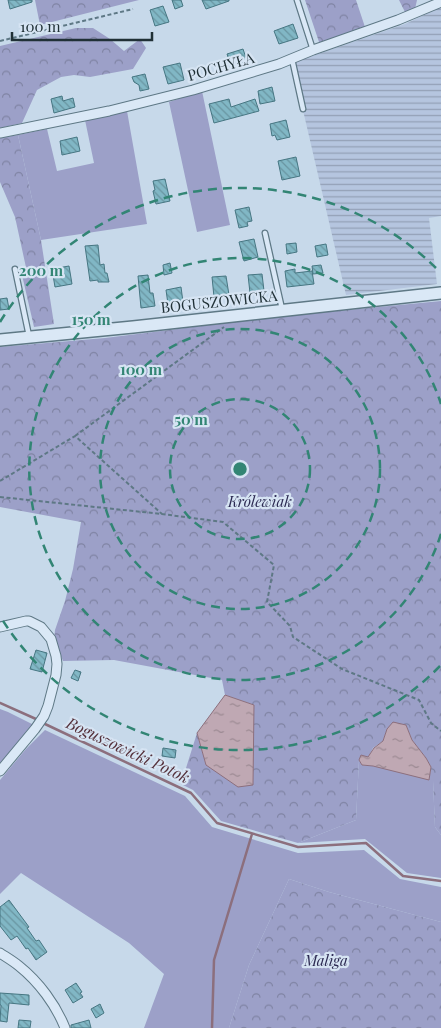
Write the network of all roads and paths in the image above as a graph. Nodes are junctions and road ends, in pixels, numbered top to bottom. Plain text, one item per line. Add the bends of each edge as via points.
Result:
1 (298, 0) edge
2 (441, 2) edge
3 (133, 10) dead end
4 (0, 41) edge
5 (313, 50) junction
6 (292, 59) junction
7 (304, 109) dead end
8 (0, 133) edge
9 (265, 232) dead end
10 (15, 269) dead end
11 (441, 292) edge
12 (283, 310) junction
13 (226, 326) dead end
14 (29, 337) junction
15 (0, 340) edge
16 (75, 436) junction
17 (0, 480) edge
18 (0, 497) edge
19 (162, 514) junction
20 (0, 627) edge
21 (441, 731) edge
22 (0, 771) edge
23 (0, 953) edge
24 (65, 1028) edge

1 - 5 lane
2 - 5 street, POCHYŁA
3 - 4 path
5 - 6 street, POCHYŁA
6 - 7 lane
6 - 8 street, POCHYŁA via 183,93
9 - 12 lane
10 - 14 lane
11 - 12 street, BOGUSZOWICKA
12 - 14 street, BOGUSZOWICKA
13 - 16 path
14 - 15 street, BOGUSZOWICKA
16 - 17 path
16 - 19 path
18 - 19 path
19 - 21 path via 223,522 274,565 266,602 290,626 293,637 342,669 420,700 431,723
20 - 22 street via 26,621 41,627 51,639 57,664 44,716
23 - 24 street via 18,965 40,987

